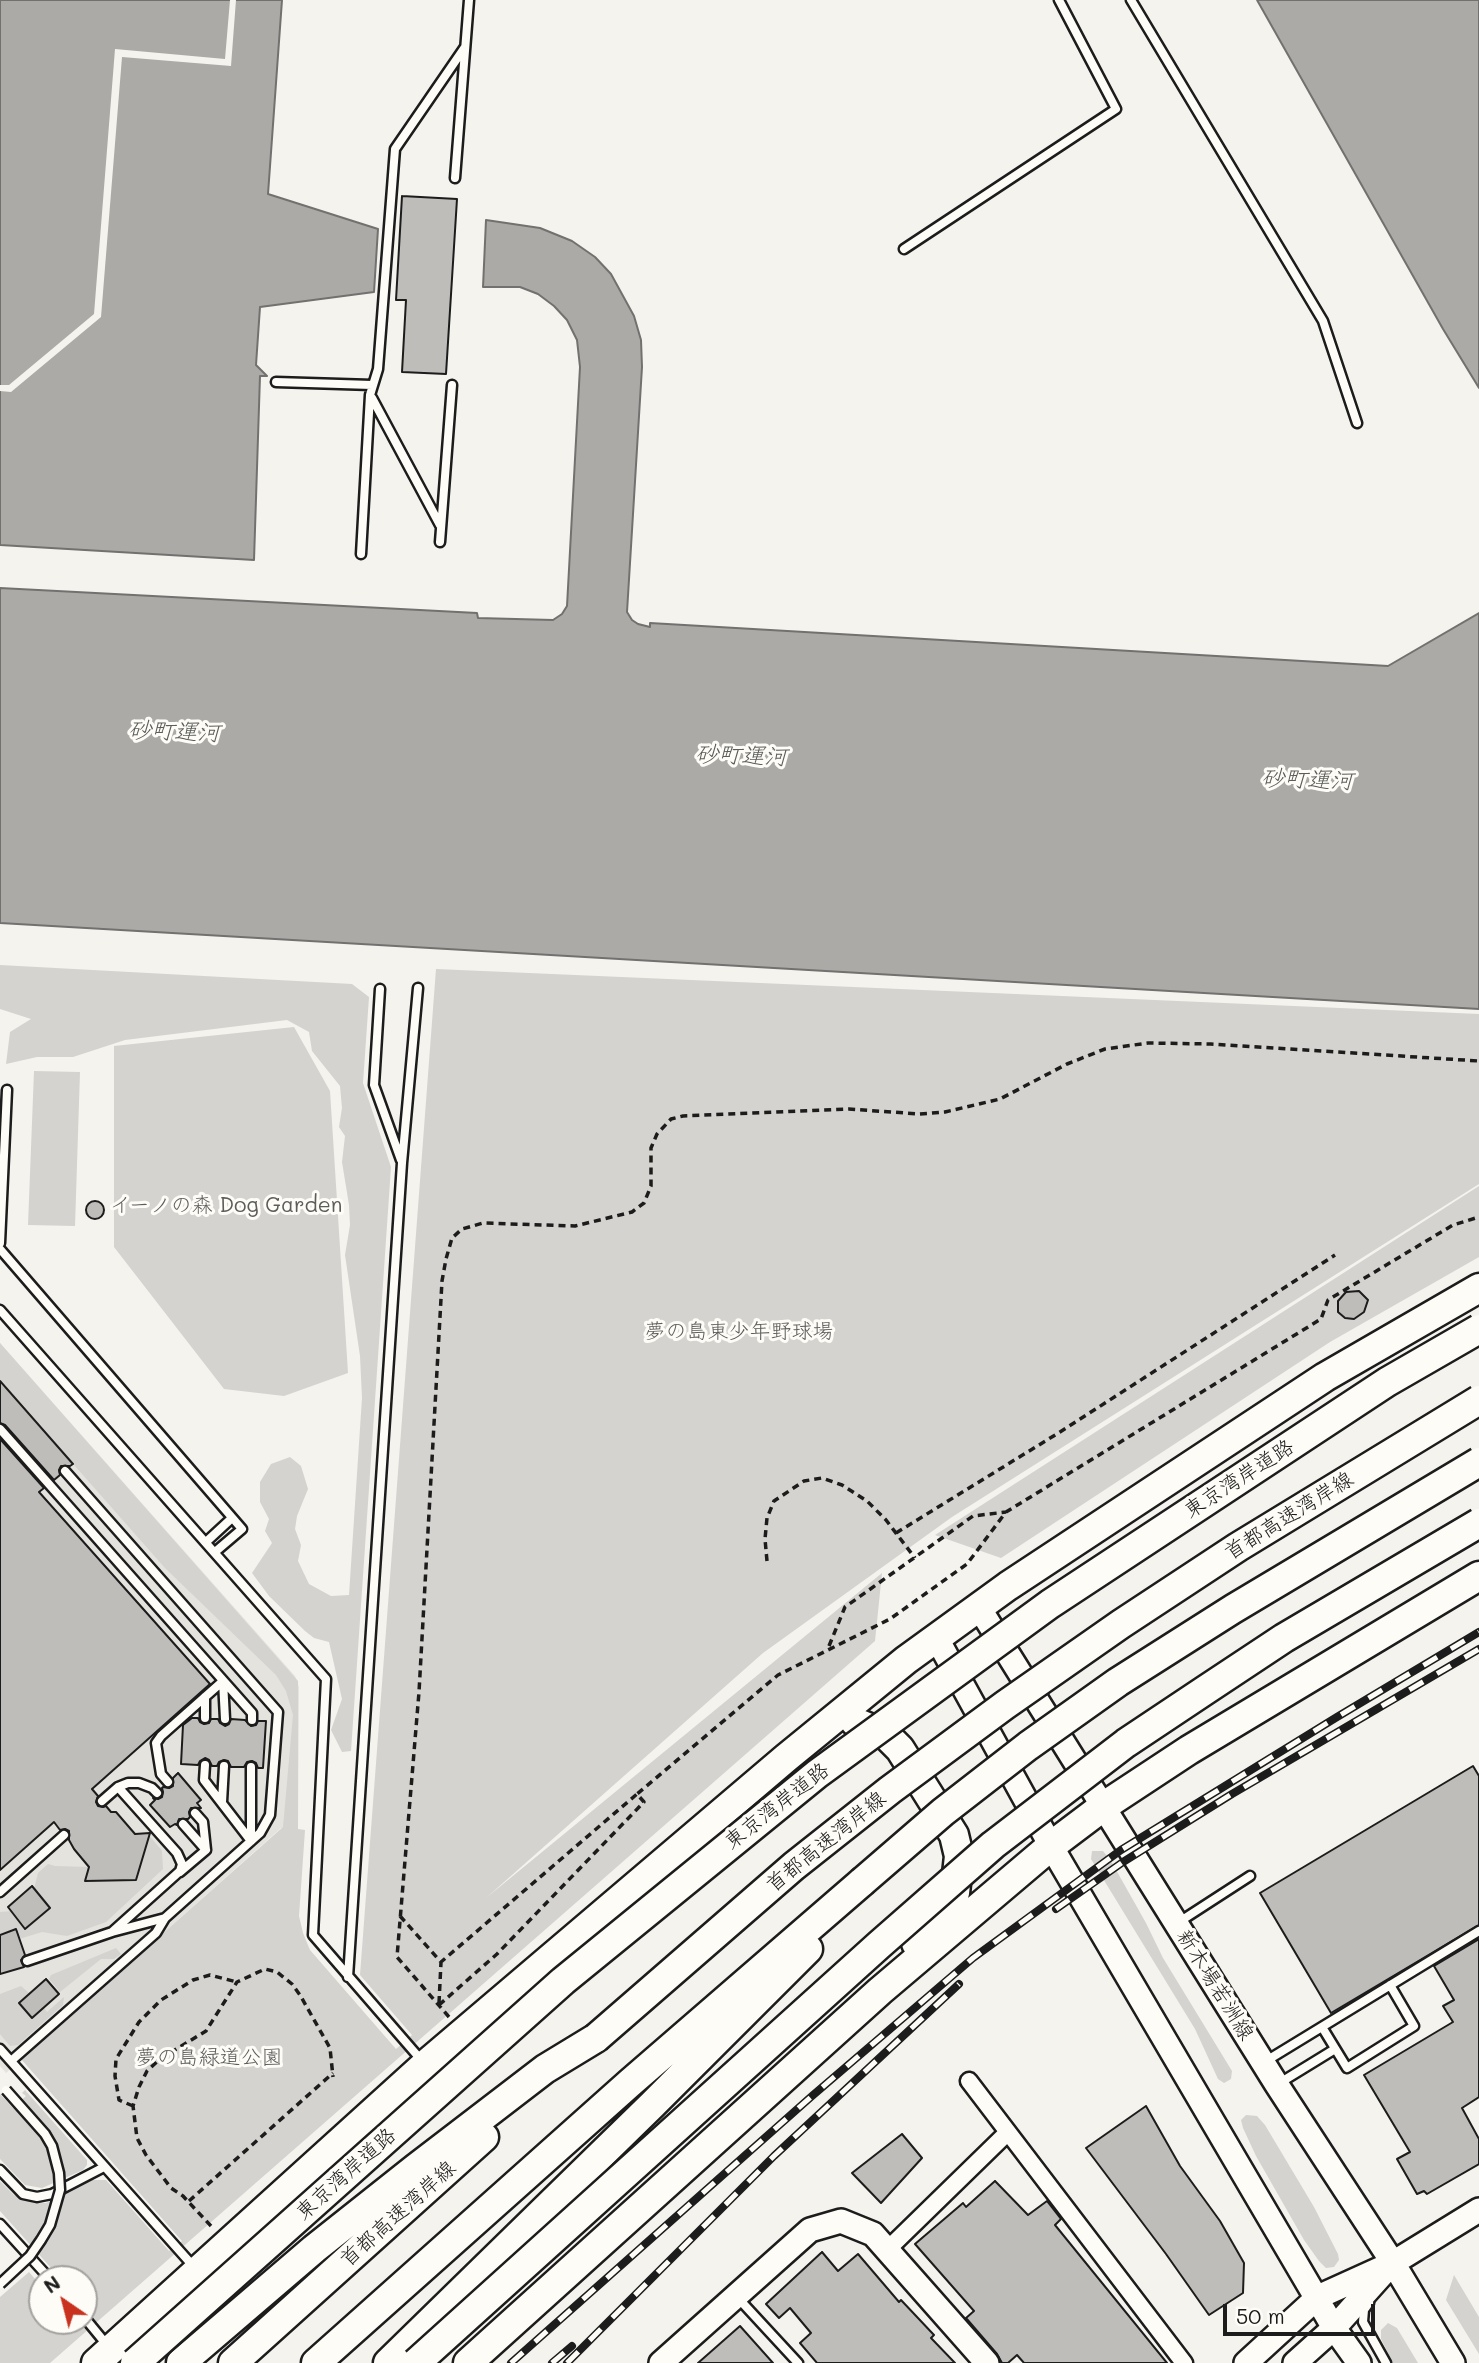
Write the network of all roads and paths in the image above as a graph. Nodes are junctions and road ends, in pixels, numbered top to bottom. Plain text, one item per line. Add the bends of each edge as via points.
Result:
1 (469, 0) edge
2 (1059, 0) edge
3 (1131, 0) edge
4 (465, 47) junction
5 (455, 178) dead end
6 (904, 249) dead end
7 (276, 383) dead end
8 (372, 384) junction
9 (452, 385) dead end
10 (370, 395) junction
11 (1357, 423) dead end
12 (441, 527) junction
13 (440, 542) dead end
14 (361, 554) dead end
15 (418, 988) dead end
16 (380, 989) dead end
17 (1479, 1061) edge
18 (7, 1090) dead end
19 (402, 1163) junction
20 (1479, 1217) edge
21 (0, 1246) edge
22 (1335, 1255) dead end
23 (1479, 1289) edge
24 (0, 1310) edge
25 (1479, 1329) edge
26 (1479, 1400) edge
27 (0, 1429) edge
28 (1479, 1462) edge
29 (65, 1471) dead end
30 (1006, 1512) junction
31 (232, 1518) junction
32 (1479, 1523) edge
33 (896, 1533) junction
34 (206, 1542) junction
35 (215, 1552) junction
36 (915, 1558) junction
37 (767, 1561) dead end
38 (1479, 1576) edge
39 (978, 1606) junction
40 (936, 1637) junction
41 (828, 1648) junction
42 (223, 1681) junction
43 (205, 1697) junction
44 (205, 1718) dead end
45 (225, 1719) dead end
46 (252, 1720) dead end
47 (831, 1722) junction
48 (205, 1765) dead end
49 (224, 1766) dead end
50 (251, 1768) dead end
51 (168, 1783) dead end
52 (118, 1787) junction
53 (157, 1793) dead end
54 (637, 1794) junction
55 (102, 1801) dead end
56 (222, 1802) junction
57 (1104, 1806) junction
58 (195, 1813) dead end
59 (183, 1824) dead end
60 (64, 1835) dead end
61 (251, 1841) junction
62 (1051, 1846) junction
63 (206, 1850) junction
64 (176, 1876) junction
65 (1250, 1876) dead end
66 (862, 1882) junction
67 (0, 1892) edge
68 (400, 1916) junction
69 (165, 1918) junction
70 (1177, 1923) junction
71 (1479, 1930) edge
72 (112, 1932) junction
73 (27, 1961) dead end
74 (441, 1962) junction
75 (348, 1977) junction
76 (237, 1982) junction
77 (1390, 1984) junction
78 (880, 1991) junction
79 (439, 2005) junction
80 (450, 2018) dead end
81 (1322, 2027) junction
82 (596, 2038) junction
83 (0, 2049) edge
84 (1335, 2049) junction
85 (10, 2061) junction
86 (1263, 2062) junction
87 (425, 2065) junction
88 (969, 2081) dead end
89 (1277, 2085) junction
90 (3, 2087) edge
91 (134, 2106) junction
92 (1007, 2133) junction
93 (104, 2167) junction
94 (0, 2170) edge
95 (190, 2201) junction
96 (1479, 2210) edge
97 (0, 2224) edge
98 (211, 2226) dead end
99 (887, 2250) junction
100 (1393, 2263) junction
101 (37, 2265) edge
102 (198, 2272) junction
103 (0, 2284) edge
104 (736, 2296) junction
105 (1318, 2298) junction
106 (1334, 2328) junction
107 (97, 2335) edge
108 (114, 2359) edge
109 (181, 2363) edge
110 (233, 2363) edge
111 (316, 2363) edge
112 (387, 2363) edge
113 (416, 2363) edge
114 (468, 2363) edge
115 (661, 2363) edge
116 (798, 2363) edge
117 (987, 2363) edge
118 (1184, 2363) edge
119 (1246, 2363) edge
120 (1296, 2363) edge
121 (1359, 2363) edge
122 (1386, 2363) edge
123 (1453, 2363) edge

1 - 4 lane
2 - 6 lane via 1115,109
3 - 11 lane via 1323,321
4 - 5 lane
4 - 8 lane via 395,149 378,369
7 - 8 lane
8 - 10 lane
9 - 12 lane
10 - 12 lane
10 - 14 lane
12 - 13 lane
15 - 19 lane
16 - 19 lane via 374,1085
17 - 68 path via 1148,1043 1105,1049 999,1099 945,1112 849,1109 684,1116 671,1119 657,1133 651,1148 651,1186 644,1203 632,1212 575,1226 483,1223 462,1229 452,1238 442,1281 419,1692
18 - 21 lane
19 - 75 lane
20 - 30 path via 1453,1226 1328,1300 1321,1319
21 - 31 lane
22 - 33 path
23 - 39 highway via 1325,1377
24 - 34 lane
25 - 108 highway, 東京湾岸道路, bridge via 1387,1382 1072,1589 817,1774
26 - 82 highway, 首都高速湾岸線, bridge via 1238,1547 1005,1705 794,1866
27 - 42 lane
28 - 66 highway, bridge via 1118,1682 943,1812
29 - 61 lane via 278,1712 270,1815
30 - 36 path via 972,1516
30 - 41 path via 967,1564 890,1619
31 - 34 lane
31 - 35 lane via 242,1529
32 - 113 highway, bridge via 1284,1638 1204,1691 993,1845
33 - 36 path
33 - 37 path via 867,1501 842,1485 822,1478 804,1481 774,1501 767,1518
34 - 35 lane
35 - 75 lane via 326,1679 313,1935
36 - 41 path via 845,1607
38 - 57 highway
39 - 40 highway
39 - 57 street, 新木場若洲線
40 - 47 highway
40 - 62 street
41 - 54 path via 778,1675
42 - 43 lane
42 - 45 lane
42 - 46 lane via 252,1713
43 - 44 lane
43 - 51 lane via 156,1743 161,1774
47 - 78 highway via 854,1722 886,1735 900,1749 954,1835 959,1856 955,1893
47 - 87 highway
48 - 56 lane via 204,1780
49 - 56 lane
50 - 61 lane
52 - 53 lane via 139,1783
52 - 55 lane
52 - 64 lane via 177,1853 182,1864
54 - 74 path
54 - 79 path via 643,1802 498,1954
56 - 61 lane
57 - 62 highway
57 - 70 street, 新木場若洲線
58 - 63 lane via 202,1822
59 - 63 lane
60 - 67 lane
61 - 69 lane
62 - 78 highway
62 - 105 street
63 - 64 lane
64 - 72 lane
65 - 70 lane
66 - 111 highway
66 - 112 highway via 839,1917 778,1981
68 - 74 path
68 - 79 path via 397,1957
69 - 72 lane
69 - 85 lane via 156,1933
70 - 86 street, 新木場若洲線
71 - 77 lane
72 - 73 lane
74 - 79 path
75 - 87 lane
76 - 91 path via 206,2031 147,2071
76 - 91 path via 210,1975 193,1980 161,2000 139,2022 116,2059 119,2100
76 - 95 path via 265,1969 292,1984 330,2048 333,2075
77 - 81 lane
77 - 84 lane via 1414,2026 1347,2068
78 - 114 highway
79 - 80 path
81 - 84 lane
81 - 86 lane
82 - 109 highway via 545,2069 427,2160
82 - 110 highway, 首都高速湾岸線
83 - 85 lane
84 - 89 lane
85 - 93 lane
86 - 89 street, 新木場若洲線
87 - 102 highway
88 - 92 street
89 - 100 street, 新木場若洲線
90 - 103 lane, bridge via 52,2146 60,2190 41,2240
91 - 95 path via 137,2137 146,2155 172,2188
92 - 99 street
92 - 118 street
93 - 94 lane via 37,2197 23,2193
93 - 102 lane
95 - 98 path
96 - 100 street
97 - 101 lane
99 - 104 street via 873,2234 841,2221 810,2230
99 - 117 street
100 - 105 street
100 - 106 street
100 - 122 lane via 1364,2311 1363,2322
100 - 123 street, 新木場若洲線
102 - 108 highway
104 - 115 street
104 - 116 lane
105 - 106 street
105 - 119 street
106 - 120 street
106 - 121 street
107 - 108 lane

